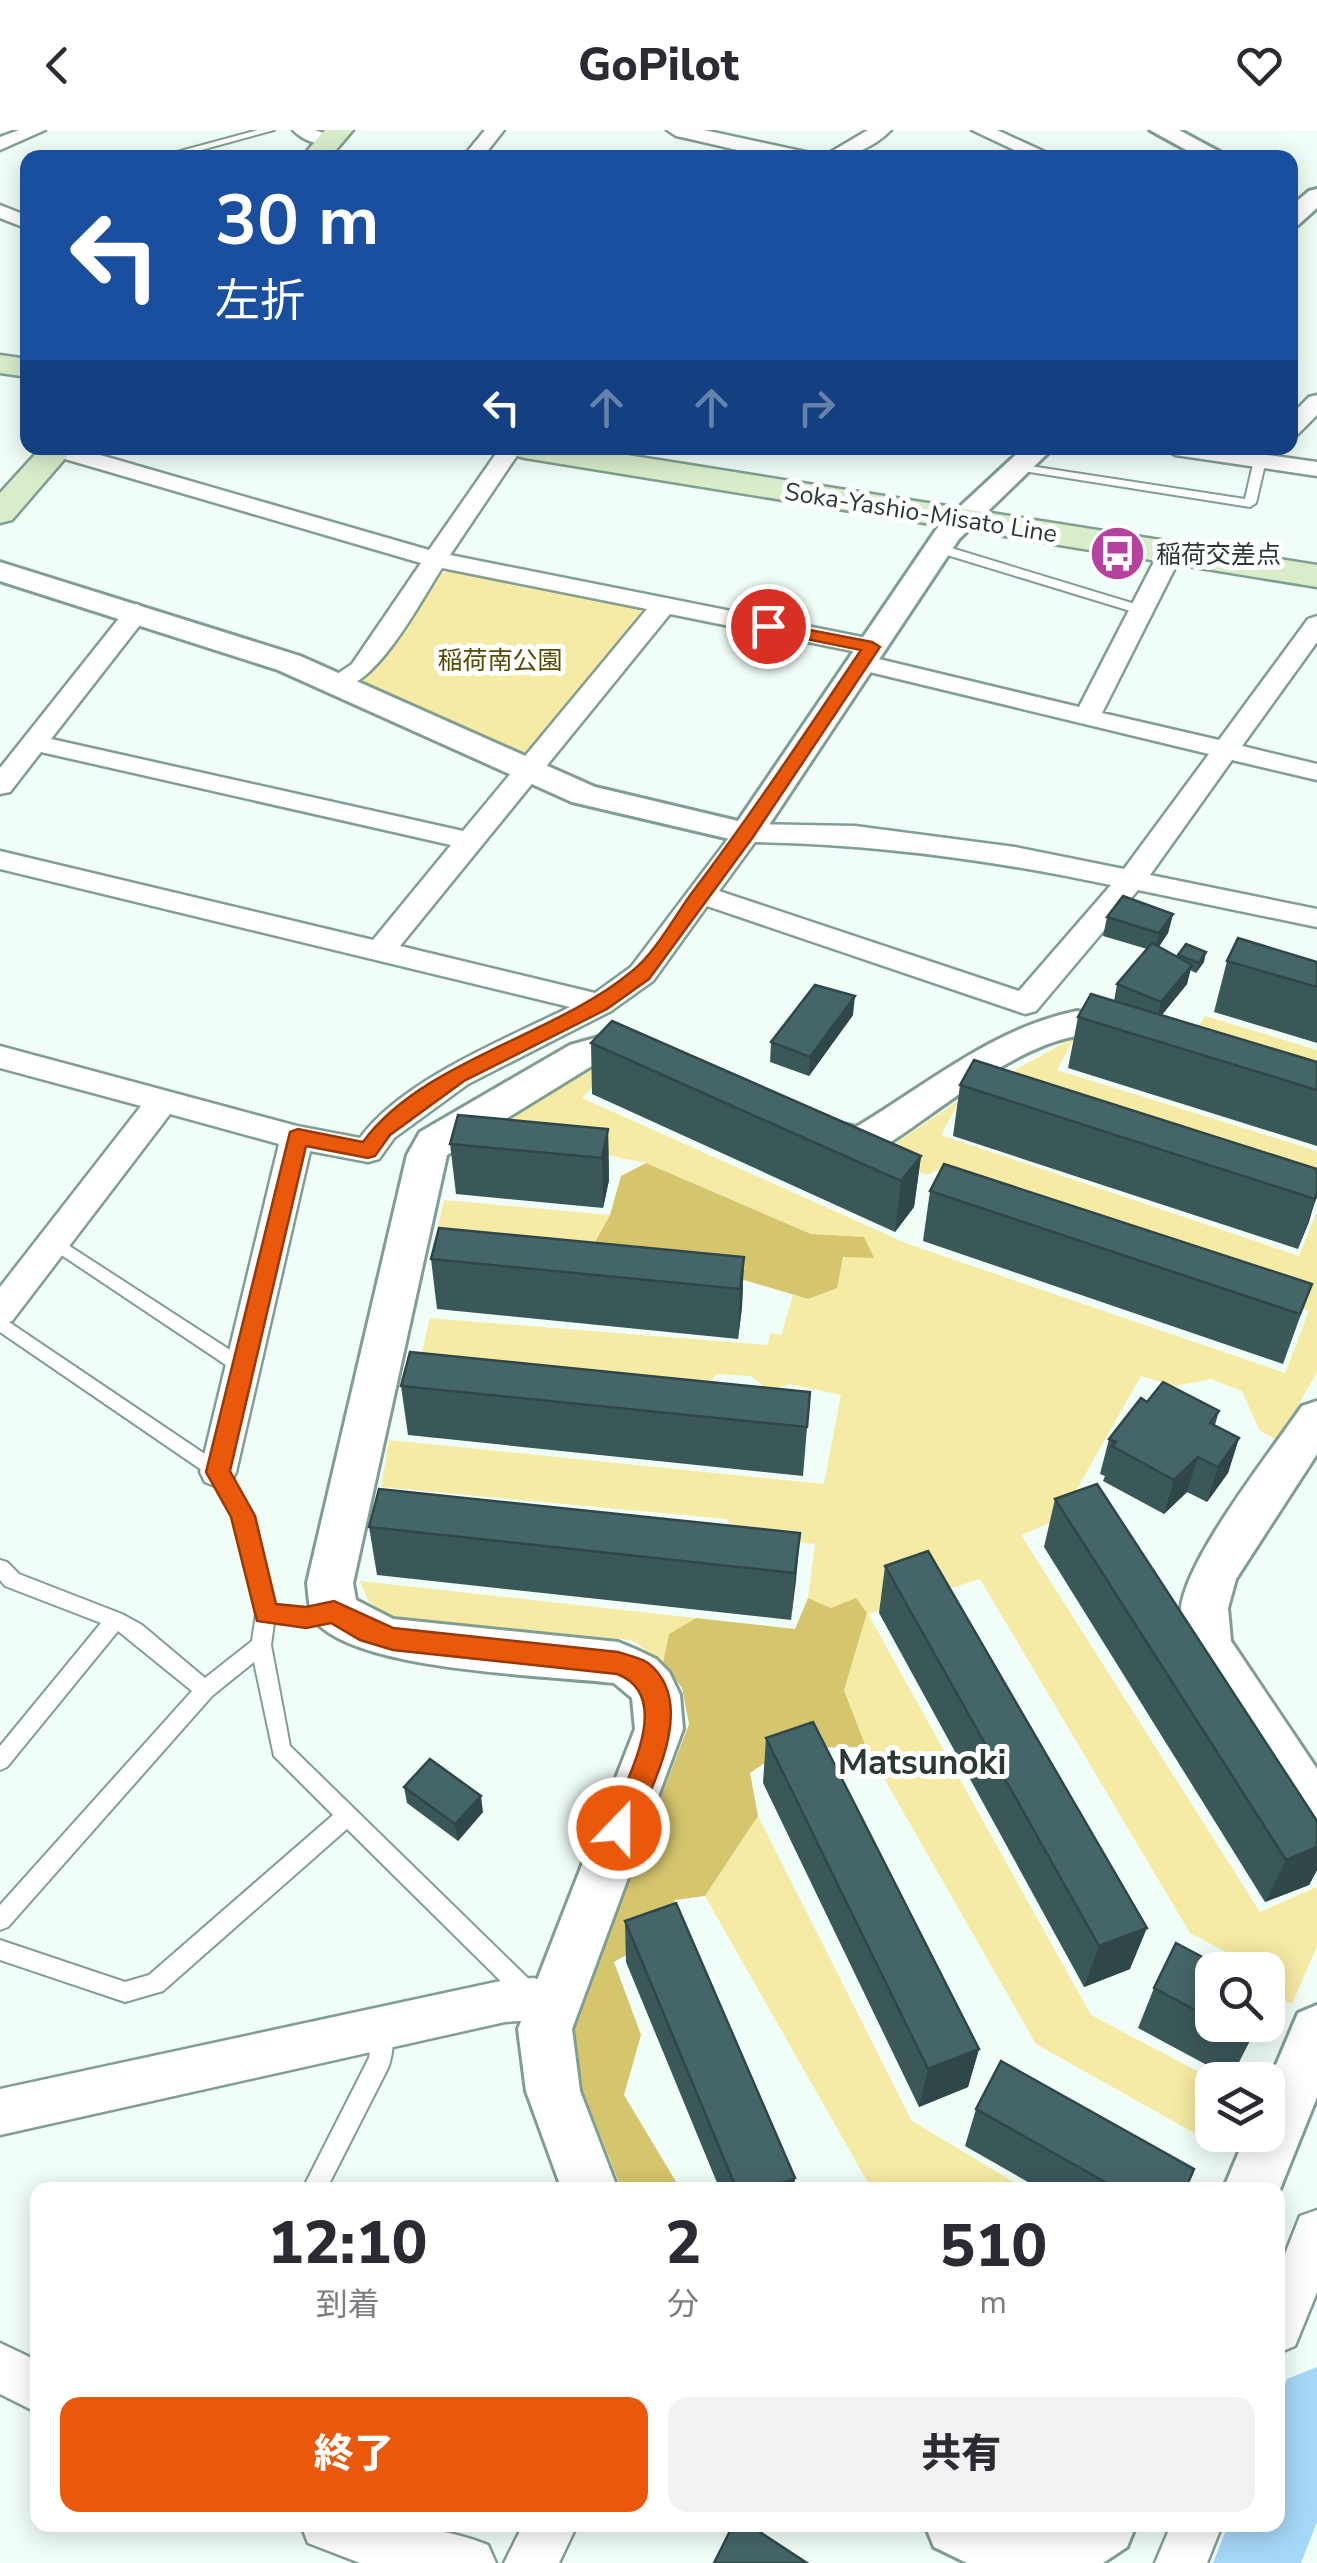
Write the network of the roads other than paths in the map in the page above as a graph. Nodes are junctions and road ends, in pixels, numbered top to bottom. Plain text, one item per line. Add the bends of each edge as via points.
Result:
1 (36, 130) edge
2 (269, 130) edge
3 (302, 130) edge
4 (495, 130) edge
5 (882, 130) edge
6 (981, 130) edge
7 (1160, 130) edge
8 (683, 131) edge
9 (1, 143) edge
10 (328, 148) edge
11 (191, 150) edge
12 (478, 150) edge
13 (777, 150) edge
14 (846, 150) edge
15 (1030, 150) edge
16 (1203, 150) edge
17 (1317, 402) edge
18 (1298, 422) edge
19 (51, 455) edge
20 (80, 455) edge
21 (506, 455) edge
22 (568, 455) edge
23 (1266, 455) edge
24 (1269, 455) edge
25 (1028, 457) edge
26 (1317, 469) edge
27 (0, 513) edge
28 (960, 518) junction
29 (938, 548) junction
30 (1171, 552) junction
31 (432, 560) junction
32 (0, 571) edge
33 (1317, 576) edge
34 (663, 606) junction
35 (1141, 610) junction
36 (137, 612) junction
37 (1317, 624) edge
38 (867, 655) junction
39 (338, 683) junction
40 (1087, 717) junction
41 (35, 743) junction
42 (1228, 750) junction
43 (527, 772) junction
44 (1317, 772) edge
45 (0, 786) edge
46 (746, 833) junction
47 (470, 841) junction
48 (0, 860) edge
49 (1132, 880) junction
50 (700, 894) junction
51 (1317, 918) edge
52 (380, 952) junction
53 (600, 1004) junction
54 (1172, 1048) edge
55 (0, 1057) edge
56 (678, 1070) edge
57 (163, 1100) junction
58 (782, 1116) edge
59 (298, 1137) junction
60 (54, 1242) junction
61 (16, 1267) edge
62 (0, 1312) edge
63 (0, 1324) edge
64 (241, 1366) junction
65 (1317, 1418) edge
66 (218, 1472) junction
67 (0, 1568) edge
68 (334, 1612) junction
69 (266, 1614) junction
70 (115, 1620) junction
71 (260, 1645) junction
72 (205, 1690) junction
73 (0, 1760) edge
74 (1317, 1812) edge
75 (347, 1816) junction
76 (0, 1920) edge
77 (0, 1950) edge
78 (544, 2003) junction
79 (382, 2028) junction
80 (1317, 2031) edge
81 (0, 2112) edge
82 (318, 2182) edge
83 (587, 2182) edge
84 (1254, 2182) edge
85 (1317, 2233) edge
86 (1285, 2312) edge
87 (0, 2367) edge
88 (30, 2384) edge
89 (341, 2532) edge
90 (548, 2532) edge
91 (969, 2532) edge
92 (1097, 2532) edge
93 (1194, 2532) edge
94 (398, 2558) edge
95 (470, 2563) edge
96 (530, 2563) edge
97 (1181, 2563) edge

1 - 9 street
2 - 11 lane
3 - 10 street
4 - 12 street
5 - 14 street
6 - 15 street
7 - 16 street
8 - 13 street
17 - 18 street
19 - 27 main road
20 - 31 street
21 - 31 street
22 - 28 main road, Soka-Yashio-Misato Line
23 - 25 lane via 1250,503
24 - 26 street
25 - 28 street
28 - 29 street
28 - 30 main road, Soka-Yashio-Misato Line
29 - 35 lane
29 - 38 street
30 - 33 main road, Soka-Yashio-Misato Line
30 - 35 street
31 - 34 street
31 - 39 street via 361,668
32 - 36 street
34 - 38 street
34 - 43 street
35 - 40 street
36 - 39 street
36 - 41 street
37 - 42 street
38 - 40 street
38 - 46 street
39 - 43 street
40 - 42 street
41 - 45 street
41 - 47 street
42 - 44 street
42 - 49 street
43 - 46 street via 627,808
43 - 47 street
46 - 49 street via 855,834
46 - 50 street
47 - 52 street
48 - 52 street
49 - 50 street via 1025,1004
49 - 51 street
50 - 53 street via 642,974
52 - 53 street
53 - 59 street via 457,1076 383,1130 368,1151
54 - 58 street via 1100,1026 1064,1024 960,1078 866,1139 836,1138
55 - 57 street
56 - 68 street via 626,1049 602,1048 434,1142 330,1583
57 - 59 street
57 - 60 street
59 - 64 street
60 - 61 street
60 - 64 lane
61 - 62 street
63 - 66 lane
64 - 66 street
65 - 74 street via 1217,1569 1200,1618 1208,1647
66 - 69 lane via 243,1516
67 - 70 lane via 12,1580
68 - 69 lane via 306,1618
68 - 78 street via 393,1639 618,1663 649,1682 660,1703 659,1729
69 - 71 lane
70 - 72 lane
70 - 73 lane
71 - 72 lane
71 - 75 lane via 282,1750
72 - 76 lane
75 - 77 lane via 156,1984 125,1992
75 - 78 lane
78 - 79 street via 504,2001
78 - 83 street via 550,2086
79 - 81 street
79 - 82 lane via 380,2060
80 - 84 street
85 - 86 street
87 - 88 street
89 - 94 street
90 - 96 street
91 - 92 street via 1011,2554 1046,2559 1073,2553
93 - 97 street
94 - 95 street

